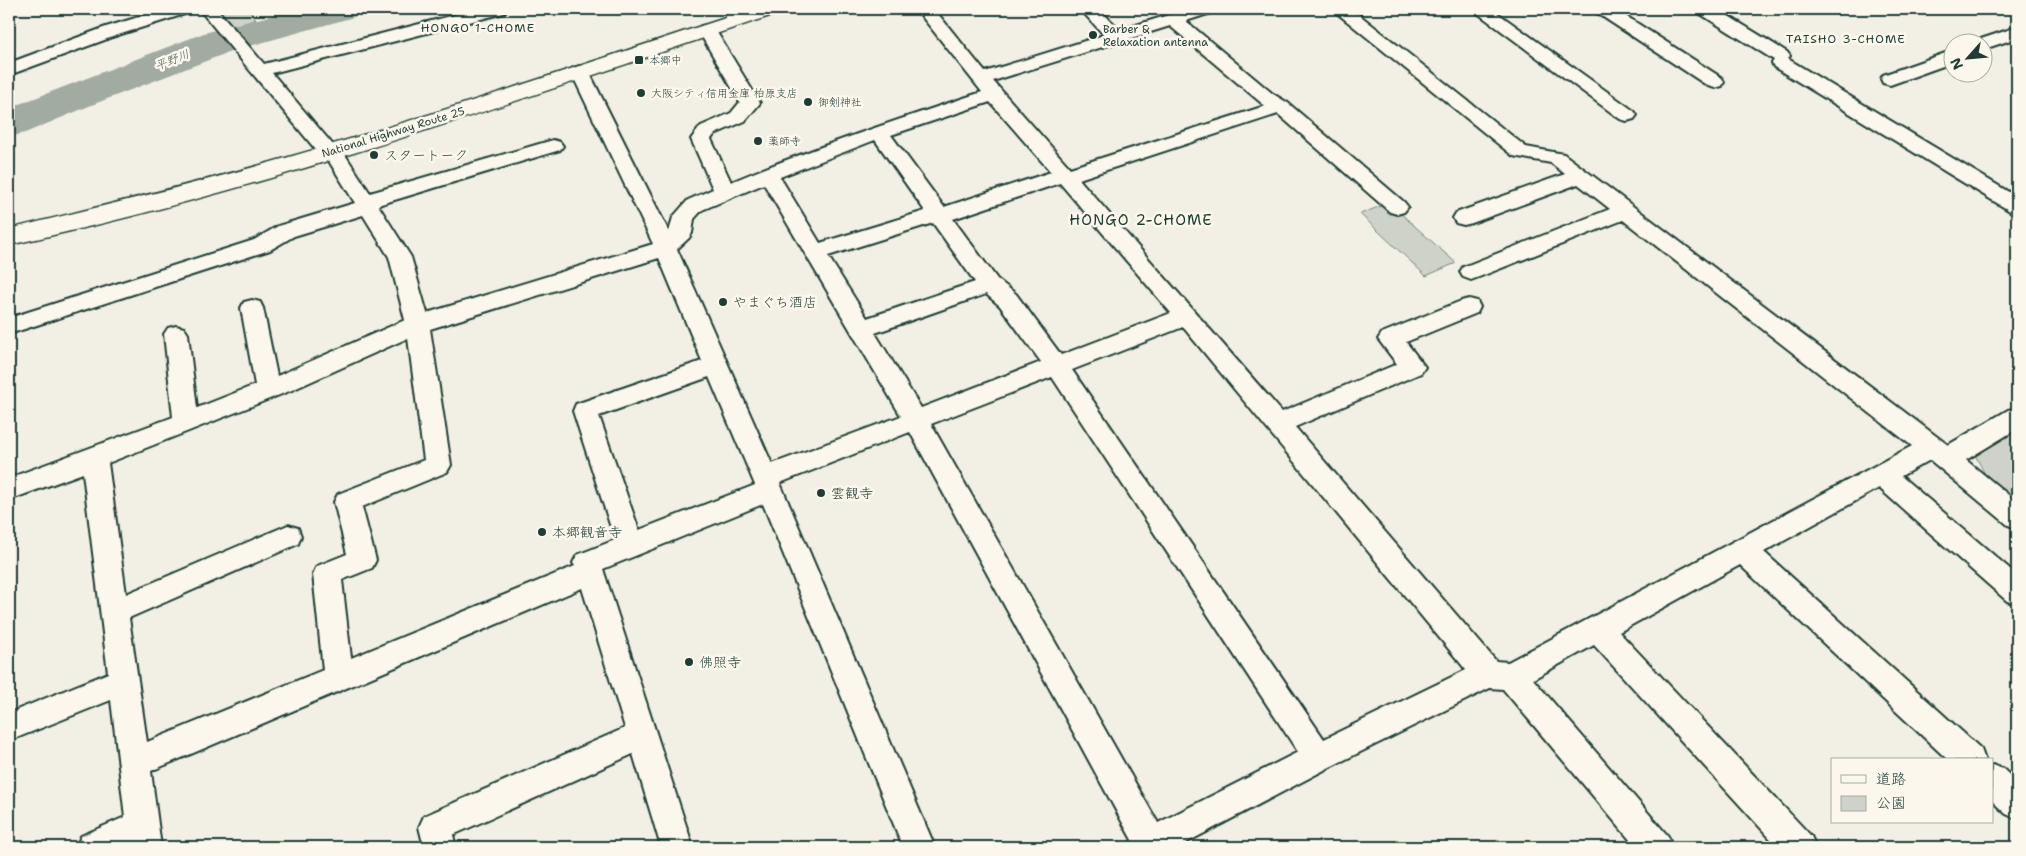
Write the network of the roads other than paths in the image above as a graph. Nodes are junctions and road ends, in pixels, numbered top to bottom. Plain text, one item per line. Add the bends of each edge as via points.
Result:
1 (182, 9) edge
2 (208, 9) edge
3 (498, 9) edge
4 (772, 9) edge
5 (925, 9) edge
6 (1089, 9) edge
7 (1205, 9) edge
8 (1341, 9) edge
9 (1481, 9) edge
10 (1603, 9) edge
11 (1705, 9) edge
12 (734, 15) edge
13 (1173, 19) junction
14 (707, 30) junction
15 (2017, 32) edge
16 (1117, 37) junction
17 (1994, 40) edge
18 (1944, 59) edge
19 (9, 69) edge
20 (260, 71) junction
21 (580, 72) junction
22 (1890, 79) dead end
23 (1715, 82) dead end
24 (988, 87) junction
25 (1281, 107) junction
26 (1627, 115) dead end
27 (879, 132) junction
28 (553, 146) dead end
29 (331, 152) junction
30 (768, 174) junction
31 (1065, 176) junction
32 (1580, 176) junction
33 (725, 192) junction
34 (367, 204) junction
35 (2017, 206) edge
36 (1397, 207) dead end
37 (1625, 211) junction
38 (939, 215) junction
39 (1464, 218) dead end
40 (9, 237) edge
41 (666, 248) junction
42 (815, 252) junction
43 (1472, 272) dead end
44 (989, 285) junction
45 (1469, 307) dead end
46 (252, 308) dead end
47 (1187, 316) junction
48 (418, 324) junction
49 (9, 326) edge
50 (861, 329) junction
51 (176, 334) dead end
52 (716, 365) junction
53 (1056, 365) junction
54 (268, 390) junction
55 (2017, 416) edge
56 (916, 420) junction
57 (186, 422) junction
58 (1278, 424) junction
59 (1939, 453) junction
60 (94, 458) junction
61 (1881, 474) junction
62 (767, 484) junction
63 (9, 489) edge
64 (2017, 517) edge
65 (288, 536) dead end
66 (631, 546) junction
67 (1743, 550) junction
68 (591, 572) junction
69 (2017, 592) edge
70 (114, 612) junction
71 (1598, 629) junction
72 (1500, 675) junction
73 (339, 677) junction
74 (122, 681) junction
75 (9, 727) edge
76 (642, 735) junction
77 (1319, 758) junction
78 (1968, 758) edge
79 (135, 762) junction
80 (1994, 782) edge
81 (2017, 803) edge
82 (144, 837) edge
83 (1148, 846) edge
84 (92, 847) edge
85 (440, 847) edge
86 (677, 847) edge
87 (919, 847) edge
88 (1657, 847) edge
89 (1800, 847) edge

1 - 19 street
2 - 20 street
3 - 20 street
4 - 12 highway, National Highway Route 25
5 - 24 street
6 - 16 street
7 - 13 street
8 - 32 street via 1520,152 1557,158
9 - 26 street
10 - 23 street
11 - 35 street
12 - 14 highway, National Highway Route 25
13 - 16 street
13 - 25 street
14 - 21 highway, National Highway Route 25
14 - 33 street via 750,103 738,116 708,130 701,139
15 - 17 street
16 - 24 street
18 - 22 street
20 - 29 street
21 - 29 highway, National Highway Route 25
21 - 41 street
24 - 27 street
24 - 31 street
25 - 31 street
25 - 36 street
27 - 30 street
27 - 38 street
28 - 34 street
29 - 34 street
29 - 40 highway, National Highway Route 25 via 229,182
30 - 33 street
30 - 42 street
31 - 38 street
31 - 47 street
32 - 37 street
32 - 39 street
33 - 41 street via 695,204 684,217 681,233
34 - 48 street via 400,257
34 - 49 street via 286,231 262,245
37 - 43 street
37 - 59 street
38 - 42 street
38 - 44 street
41 - 48 street
41 - 52 street
42 - 50 street
44 - 50 street
44 - 53 street via 1008,300
45 - 58 street via 1390,339 1413,367
46 - 54 street
47 - 53 street
47 - 58 street
48 - 54 street
48 - 73 street via 438,465 347,502 362,560 327,574
50 - 56 street
51 - 57 street
52 - 62 street
52 - 66 street via 585,411
53 - 56 street
53 - 77 street
54 - 57 street
55 - 59 street
56 - 62 street
56 - 83 street
57 - 60 street
58 - 72 street
59 - 61 street
59 - 64 street
60 - 63 street
60 - 70 street
61 - 67 street
61 - 69 street
62 - 66 street
62 - 87 street
65 - 70 street
66 - 68 street via 587,563
67 - 71 street
67 - 78 street
68 - 73 street
68 - 76 street
70 - 74 street
71 - 72 street
71 - 89 street
72 - 77 street
72 - 88 street
73 - 79 street
74 - 75 street
74 - 79 street
76 - 85 street via 435,827
76 - 86 street
77 - 83 street
79 - 82 street
80 - 81 street
82 - 84 street

